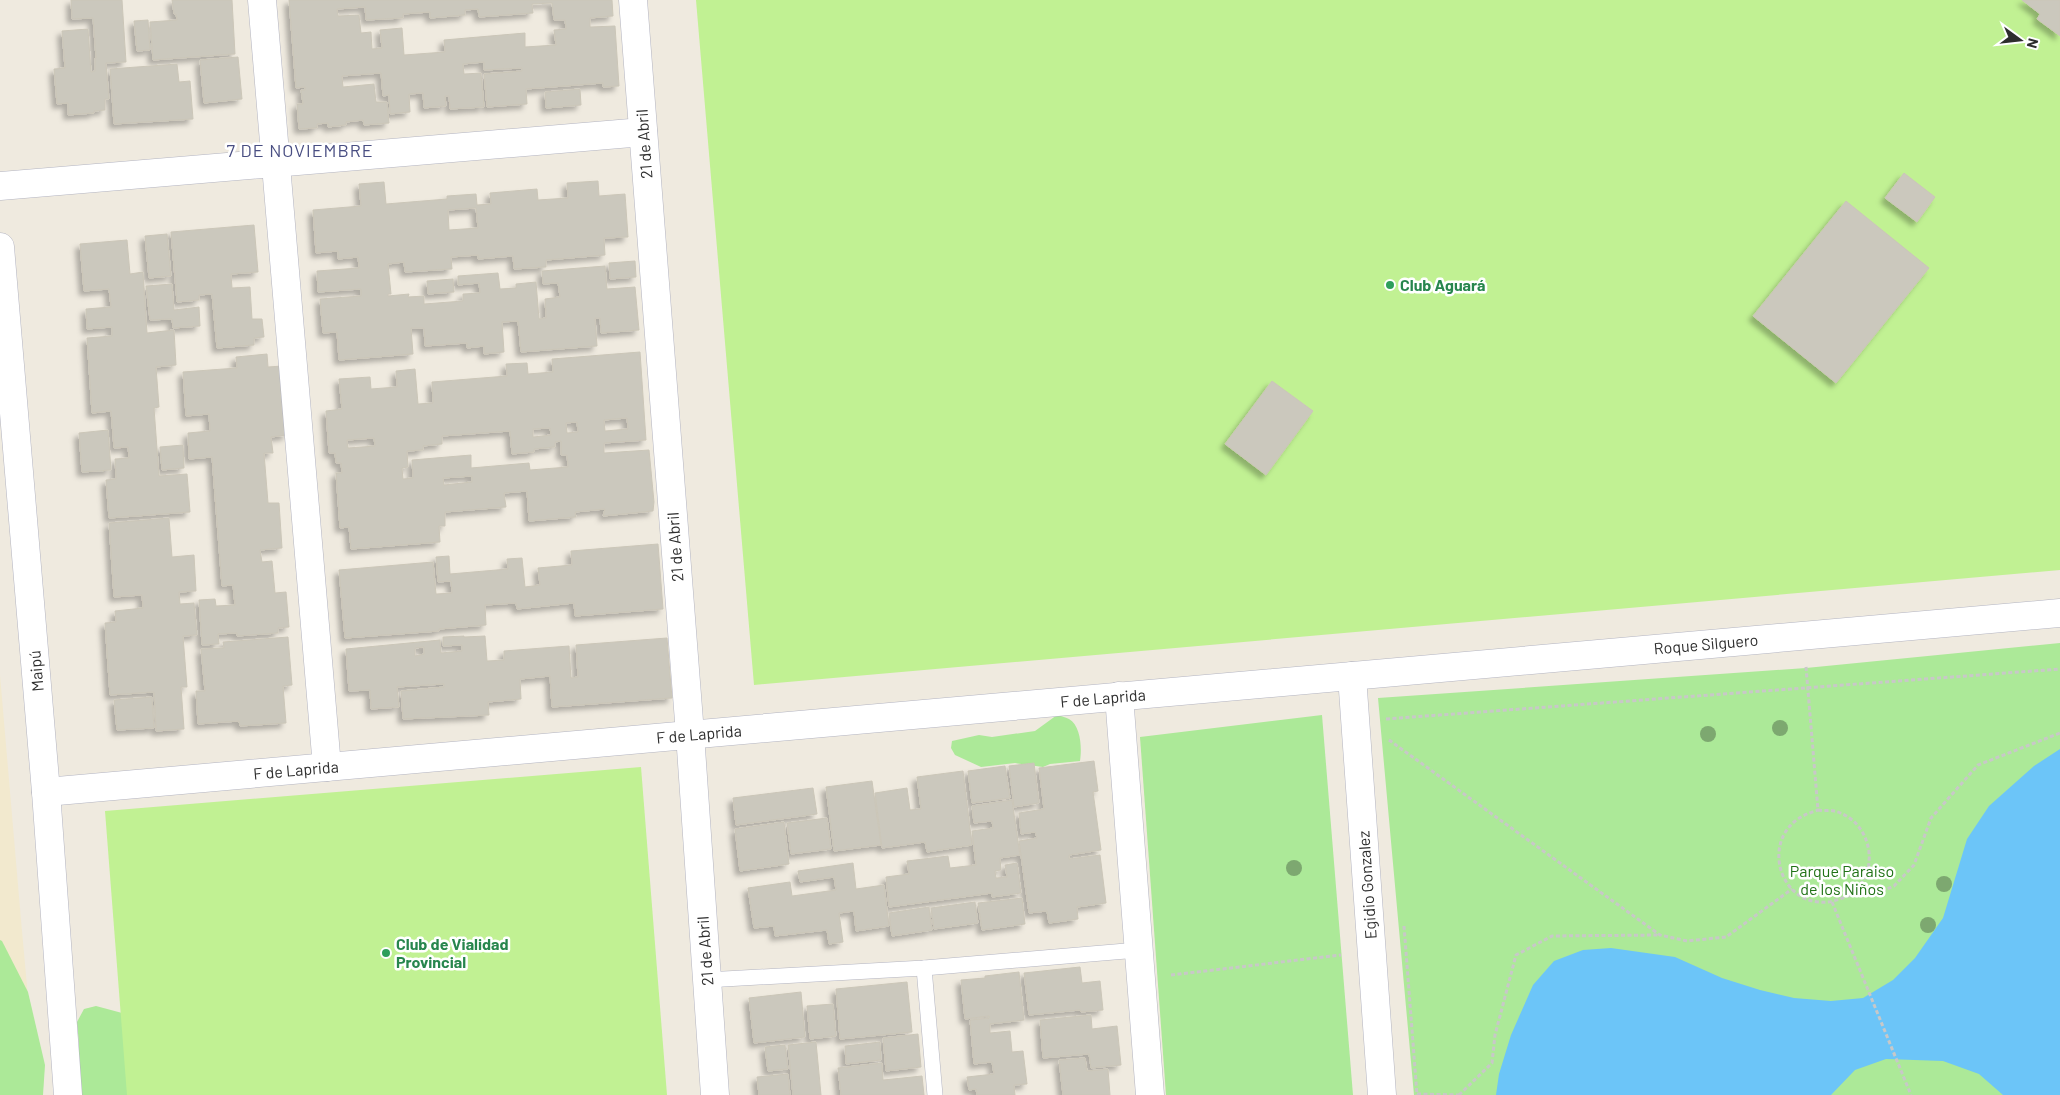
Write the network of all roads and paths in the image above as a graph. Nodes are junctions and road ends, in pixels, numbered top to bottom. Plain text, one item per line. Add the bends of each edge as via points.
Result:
1 (262, 0) edge
2 (633, 0) edge
3 (643, 132) junction
4 (277, 162) junction
5 (0, 186) edge
6 (0, 248) edge
7 (2060, 613) edge
8 (1804, 635) junction
9 (2060, 669) edge
10 (1352, 676) junction
11 (1808, 688) junction
12 (1119, 696) junction
13 (1355, 722) junction
14 (2060, 733) edge
15 (690, 734) junction
16 (1389, 740) dead end
17 (327, 767) junction
18 (46, 792) junction
19 (1818, 810) junction
20 (1792, 889) junction
21 (1856, 893) junction
22 (1832, 902) junction
23 (1660, 935) junction
24 (1138, 950) junction
25 (1372, 951) junction
26 (924, 968) junction
27 (1141, 979) junction
28 (706, 980) junction
29 (1417, 1094) edge
30 (68, 1095) edge
31 (715, 1095) edge
32 (935, 1095) edge
33 (1150, 1095) edge
34 (1382, 1095) edge
35 (1459, 1095) edge
36 (1911, 1095) edge

1 - 4 street
2 - 3 street, 21 de Abril
3 - 4 street
3 - 15 street, 21 de Abril
4 - 5 street
4 - 17 street
6 - 18 street, Maipú
7 - 8 street, Roque Silguero
8 - 10 street, Roque Silguero
8 - 11 path
9 - 11 path
10 - 12 street, F de Laprida
10 - 13 street, Egidio Gonzalez
11 - 13 path
11 - 19 path
12 - 15 street, F de Laprida
12 - 24 street
13 - 25 street, Egidio Gonzalez
14 - 21 path via 1978,765 1931,818 1914,865 1894,886 1877,893
15 - 17 street, F de Laprida
15 - 28 street, 21 de Abril
16 - 23 path
17 - 18 street, F de Laprida
18 - 30 street, Maipú
19 - 20 path via 1792,823 1779,849 1783,877
19 - 21 path via 1834,811 1849,817 1868,842 1870,858 1867,873
20 - 22 path via 1804,898
20 - 23 path via 1726,938 1686,941
21 - 22 path
22 - 36 path
23 - 35 path via 1552,936 1516,955 1495,1035 1492,1063
24 - 26 lane
24 - 27 street
25 - 27 path
25 - 34 street, Egidio Gonzalez
26 - 28 lane
26 - 32 lane
27 - 33 street
28 - 31 street, 21 de Abril
29 - 35 path

